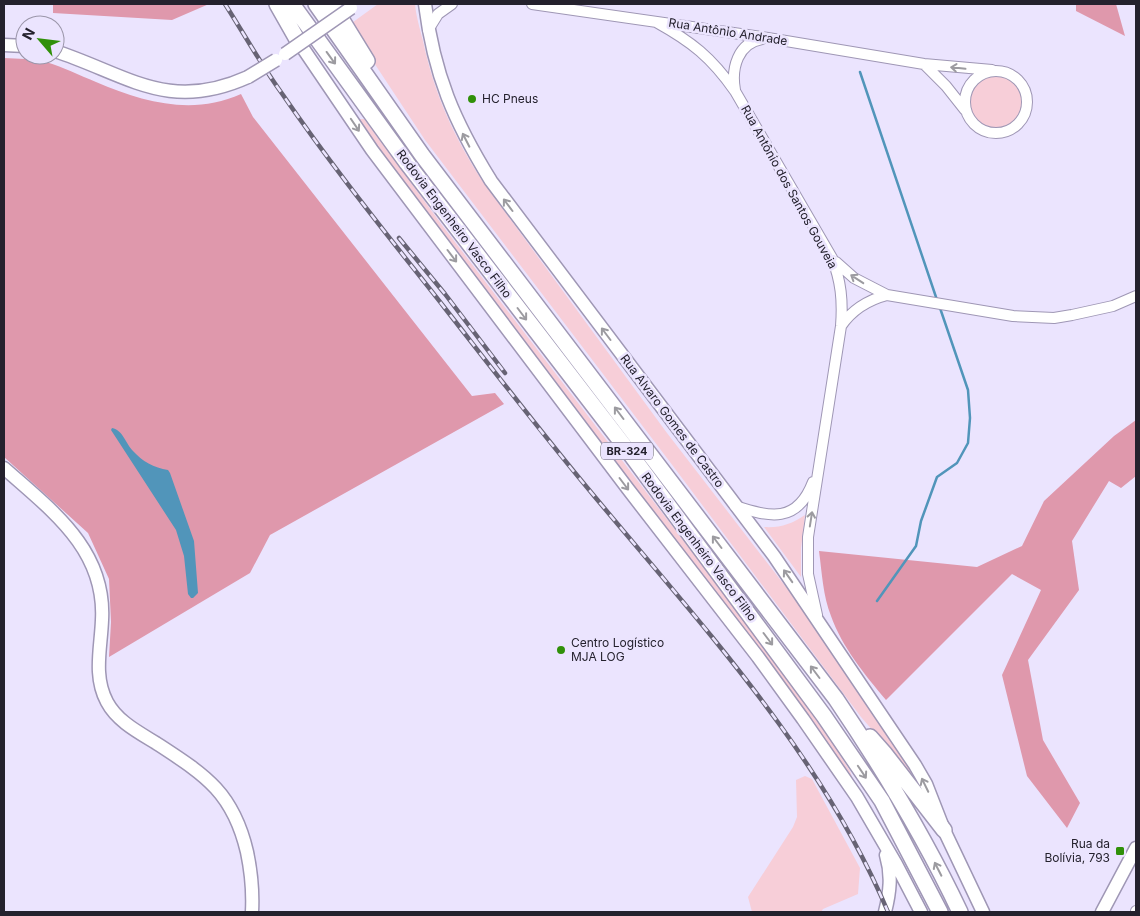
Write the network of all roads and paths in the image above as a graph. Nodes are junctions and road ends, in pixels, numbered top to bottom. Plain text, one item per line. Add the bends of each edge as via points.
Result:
1 (278, 4) edge
2 (292, 4) edge
3 (316, 4) edge
4 (332, 4) edge
5 (424, 4) edge
6 (452, 4) edge
7 (532, 4) edge
8 (354, 6) edge
9 (656, 22) junction
10 (428, 30) junction
11 (768, 38) junction
12 (298, 41) joint
13 (65, 55) edge
14 (924, 64) junction
15 (992, 70) junction
16 (735, 91) junction
17 (967, 113) junction
18 (422, 155) junction
19 (832, 258) junction
20 (886, 295) junction
21 (1136, 296) edge
22 (841, 326) junction
23 (820, 462) junction
24 (4, 468) edge
25 (735, 506) junction
26 (818, 619) junction
27 (836, 699) junction
28 (870, 821) junction
29 (944, 830) junction
30 (1136, 848) edge
31 (1105, 908) edge
32 (252, 912) edge
33 (885, 912) edge
34 (921, 912) edge
35 (940, 912) edge
36 (960, 912) edge
37 (983, 912) edge

1 - 12 highway
2 -> 35 highway, Rodovia Engenheiro Vasco Filho / BR-324 via 824,716 882,801
3 - 18 highway, Rodovia Engenheiro Vasco Filho / BR-324
4 - 18 highway
5 - 10 main road, Rua Alvaro Gomes de Castro
6 - 10 street via 438,14
7 - 9 street, Rua Antônio Andrade
8 - 13 main road, bridge via 248,77 211,89 183,92 139,85
9 - 11 street, Rua Antônio Andrade
9 - 16 street, Rua Antônio dos Santos Gouveia via 701,50
25 -> 10 main road, Rua Alvaro Gomes de Castro via 491,182 454,115 441,83
11 - 14 street, Rua Antônio Andrade
11 - 16 street, Rua Antônio dos Santos Gouveia via 750,43 738,56 733,73
12 -> 28 main road via 378,158 769,672 834,762
15 -> 14 street, Rua Antônio Andrade
14 - 17 street
15 - 17 street via 982,73 969,85 964,102
15 - 17 street via 1013,75 1021,82 1028,102 1020,122 1001,133 990,133 980,129
16 - 19 street, Rua Antônio dos Santos Gouveia
27 -> 18 highway, Rodovia Engenheiro Vasco Filho / BR-324
20 -> 19 street via 854,278
19 - 22 street, Rua Antônio dos Santos Gouveia via 842,292
20 - 21 street via 1013,316 1054,318 1113,306
20 - 22 street via 863,305
22 - 23 street, Rua Antônio dos Santos Gouveia
23 - 25 street, Rua Antônio dos Santos Gouveia via 806,496 788,512 771,516
26 -> 23 street, Rua Antônio dos Santos Gouveia via 807,558
24 - 32 main road via 68,528 94,566 102,606 99,676 108,703 128,725 192,767 220,792 230,806 242,830 248,858
26 -> 25 main road, Rua Alvaro Gomes de Castro
29 -> 26 main road, Rua Alvaro Gomes de Castro via 915,765
27 - 29 highway via 885,754
36 -> 27 highway, Rodovia Engenheiro Vasco Filho / BR-324 via 893,789
28 - 33 main road via 890,870
28 - 34 main road
29 - 37 main road
30 - 31 main road

